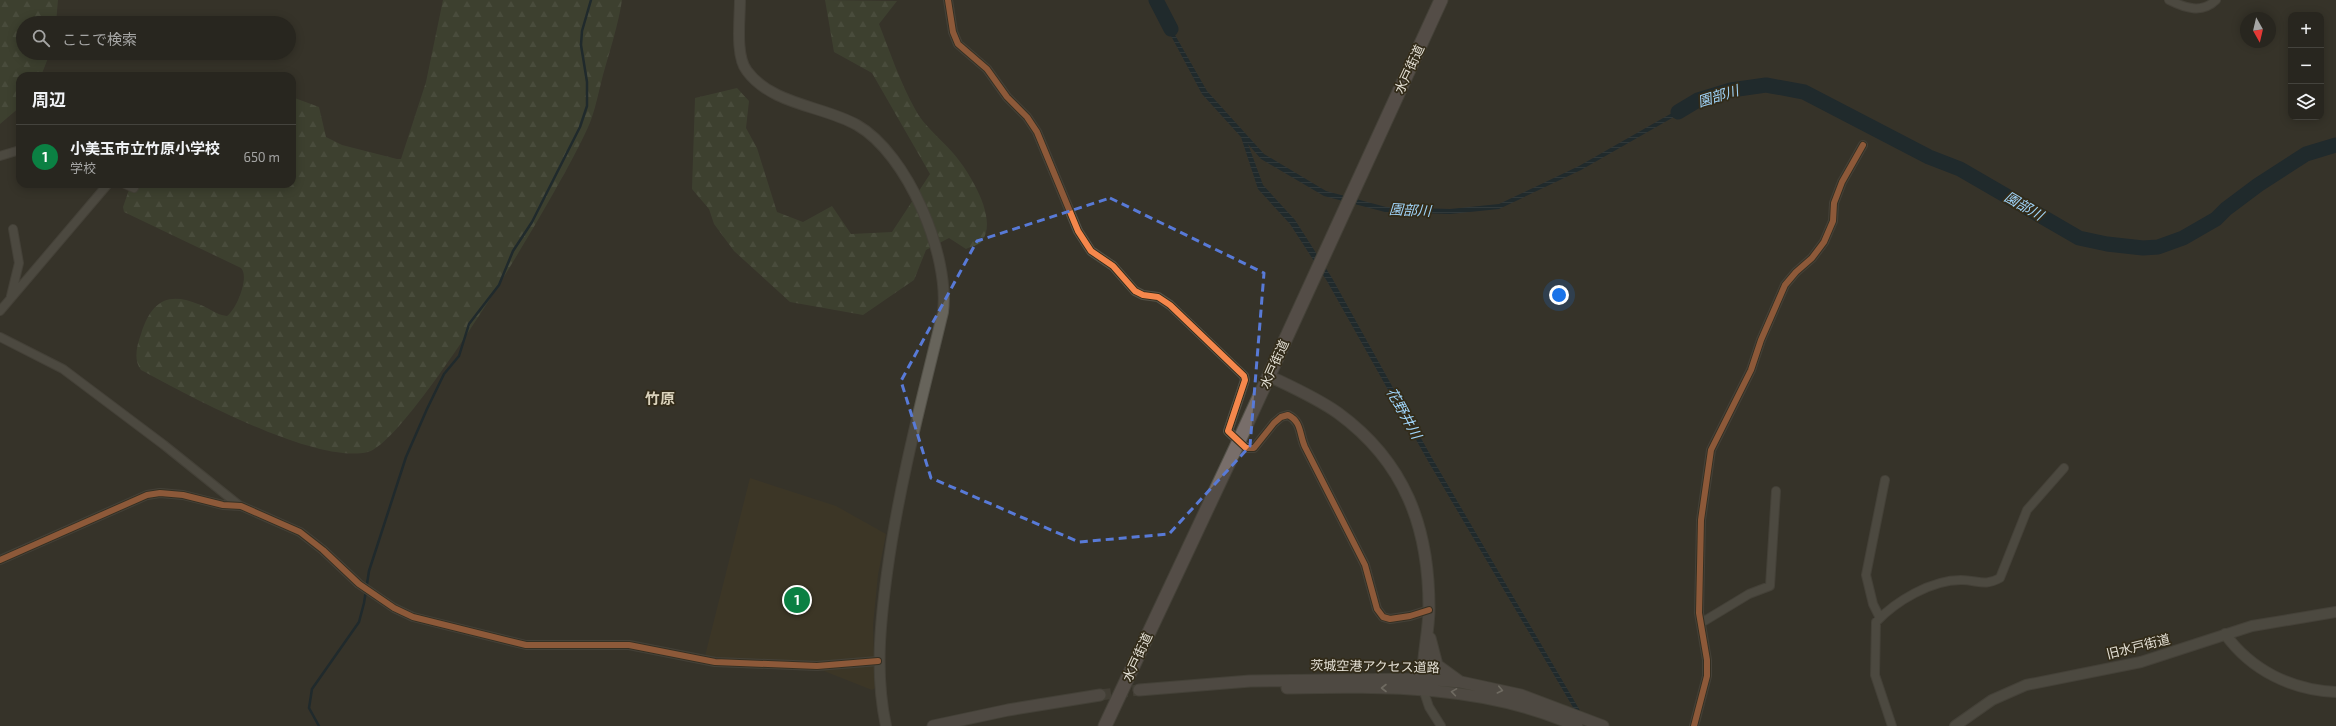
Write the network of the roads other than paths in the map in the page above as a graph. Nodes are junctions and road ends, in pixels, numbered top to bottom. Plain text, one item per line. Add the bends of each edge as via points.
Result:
1 (740, 0) edge
2 (948, 0) edge
3 (1441, 0) edge
4 (2169, 0) edge
5 (2216, 0) edge
6 (1863, 145) dead end
7 (16, 151) edge
8 (0, 156) edge
9 (105, 188) edge
10 (13, 229) dead end
11 (10, 299) junction
12 (0, 311) edge
13 (0, 337) edge
14 (1268, 376) junction
15 (1238, 443) junction
16 (2064, 468) dead end
17 (1885, 480) dead end
18 (1776, 491) dead end
19 (241, 506) junction
20 (0, 560) edge
21 (1429, 610) junction
22 (2336, 612) edge
23 (1880, 618) junction
24 (1701, 623) junction
25 (1428, 626) junction
26 (2224, 634) junction
27 (878, 661) junction
28 (1462, 682) junction
29 (1422, 684) junction
30 (2336, 692) edge
31 (1138, 694) tunnel mouth
32 (1100, 698) tunnel mouth
33 (886, 726) edge
34 (933, 726) edge
35 (1105, 726) edge
36 (1441, 726) edge
37 (1578, 726) edge
38 (1603, 726) edge
39 (1694, 726) edge
40 (1892, 726) edge
41 (1955, 726) edge

1 - 27 street via 741,59 746,71 760,85 775,94 856,124 887,149 921,206 943,276 943,312 902,481 882,611
2 - 15 street via 953,32 958,44 987,69 1007,98 1027,117 1037,132 1078,231 1091,251 1113,266 1135,291 1158,297 1170,305 1244,376 1245,380 1228,431
3 - 14 highway, 水戸街道
4 - 5 street via 2193,9 2210,6
6 - 24 street via 1842,182 1834,203 1833,221 1824,242 1785,285 1760,340 1751,370 1711,450 1701,520
7 - 8 street
9 - 11 street
10 - 11 street via 19,263
11 - 12 street
13 - 19 street via 63,369
14 - 15 highway, 水戸街道
14 - 21 main road via 1338,413 1368,439 1392,468 1414,508 1421,529 1427,556
15 - 21 street via 1246,448 1254,448 1281,417 1288,415 1296,419 1312,461 1365,565 1377,609 1383,617 1390,619
15 - 35 highway, 水戸街道
16 - 23 street via 2027,510 2000,578 1990,583 1960,580 1932,586 1888,610
17 - 23 street via 1866,575 1873,604
18 - 24 street via 1770,586 1749,594
19 - 20 street via 223,505 184,495 147,494
19 - 27 street via 300,532 359,584 394,608 413,617 526,645 629,645 715,662 817,666
21 - 25 main road
22 - 26 street, 旧水戸街道 via 2278,621
23 - 40 street via 1876,622 1876,675
24 - 39 street via 1707,676
25 - 28 main road via 1437,665 1451,677
25 - 29 main road
26 - 30 street via 2244,655 2281,680 2308,690
26 - 41 street, 旧水戸街道 via 2140,662 2026,685 1992,700
27 - 33 street
28 - 29 main road, 茨城空港アクセス道路
28 -> 38 main road, 茨城空港アクセス道路 via 1520,695
29 - 31 main road, 茨城空港アクセス道路 via 1250,681
29 - 36 street via 1429,707
37 -> 29 main road, 茨城空港アクセス道路 via 1520,705
32 - 34 main road via 1008,710

